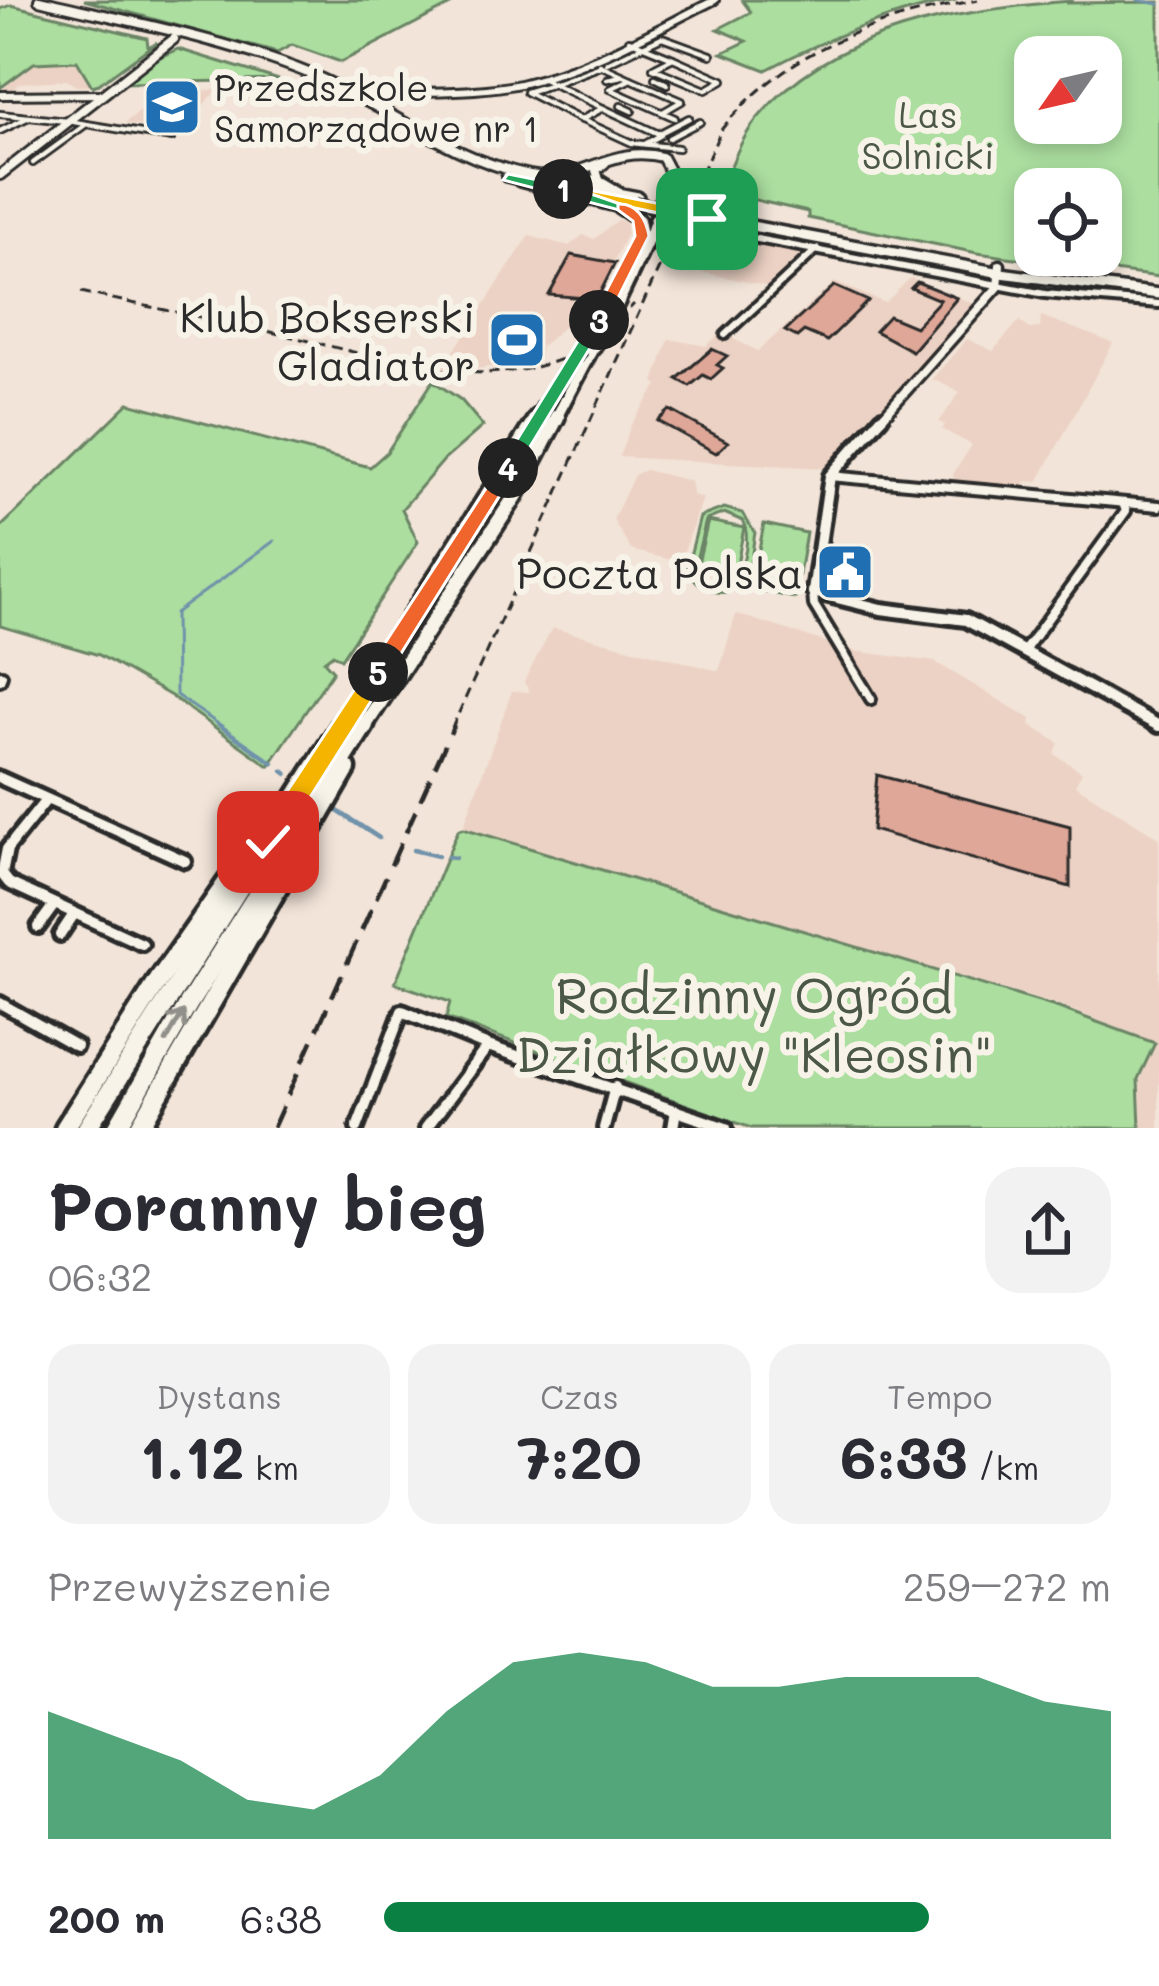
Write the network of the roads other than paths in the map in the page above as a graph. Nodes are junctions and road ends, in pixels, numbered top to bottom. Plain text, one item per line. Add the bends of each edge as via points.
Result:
1 (715, 0) edge
2 (34, 1) edge
3 (178, 37) junction
4 (629, 40) junction
5 (643, 46) junction
6 (711, 55) dead end
7 (669, 56) junction
8 (652, 58) dead end
9 (587, 60) junction
10 (681, 61) junction
11 (604, 64) junction
12 (721, 64) dead end
13 (645, 65) dead end
14 (673, 67) dead end
15 (653, 68) junction
16 (730, 68) dead end
17 (706, 71) junction
18 (669, 75) junction
19 (716, 75) junction
20 (541, 78) junction
21 (607, 79) dead end
22 (631, 79) junction
23 (722, 81) junction
24 (667, 84) dead end
25 (551, 85) junction
26 (602, 86) dead end
27 (714, 86) junction
28 (733, 86) dead end
29 (630, 88) dead end
30 (610, 89) junction
31 (706, 90) junction
32 (99, 94) junction
33 (0, 95) edge
34 (350, 96) junction
35 (636, 101) junction
36 (603, 108) junction
37 (671, 108) junction
38 (632, 111) dead end
39 (662, 112) junction
40 (0, 114) edge
41 (29, 117) junction
42 (675, 118) dead end
43 (581, 120) junction
44 (70, 122) junction
45 (700, 122) dead end
46 (88, 123) junction
47 (0, 131) edge
48 (664, 137) junction
49 (172, 138) dead end
50 (644, 145) junction
51 (678, 148) dead end
52 (33, 163) dead end
53 (0, 175) edge
54 (508, 178) junction
55 (542, 179) junction
56 (618, 194) junction
57 (636, 200) junction
58 (689, 214) junction
59 (708, 214) junction
60 (728, 221) junction
61 (710, 230) dead end
62 (642, 236) junction
63 (817, 249) junction
64 (1000, 274) junction
65 (1159, 291) edge
66 (1159, 304) edge
67 (606, 329) junction
68 (725, 334) dead end
69 (830, 476) junction
70 (1159, 493) edge
71 (1123, 503) junction
72 (1157, 506) edge
73 (813, 592) junction
74 (1024, 651) junction
75 (871, 699) dead end
76 (1159, 726) edge
77 (358, 735) junction
78 (328, 749) junction
79 (0, 778) edge
80 (46, 800) junction
81 (185, 862) dead end
82 (54, 905) junction
83 (74, 914) junction
84 (38, 927) dead end
85 (60, 935) dead end
86 (142, 944) dead end
87 (0, 1003) edge
88 (76, 1046) dead end
89 (488, 1046) junction
90 (615, 1087) junction
91 (676, 1110) junction
92 (65, 1128) edge
93 (87, 1128) edge
94 (117, 1128) edge
95 (139, 1128) edge
96 (357, 1128) edge
97 (426, 1128) edge
98 (604, 1128) edge
99 (673, 1128) edge
100 (726, 1128) edge

1 - 4 street
2 - 3 main road
3 - 32 main road via 133,60
3 - 34 main road via 299,69
4 - 5 street
4 - 9 street
5 - 6 street via 665,37
5 - 7 street
5 - 11 street
7 - 8 street
7 - 10 street
7 - 15 street
9 - 11 street
9 - 20 street
10 - 14 street
10 - 17 street
11 - 22 street
11 - 25 street
12 - 17 street
13 - 15 street
15 - 18 street
16 - 19 street
17 - 19 street
18 - 24 street via 657,79
18 - 31 street
19 - 23 street
20 - 25 street
20 - 34 street
21 - 22 street
22 - 29 street
22 - 30 street
22 - 37 street via 682,100
23 - 27 street
23 - 28 street
25 - 36 street
25 - 43 street via 523,93
26 - 30 street
27 - 31 street
27 - 31 street via 721,92
30 - 35 street
32 - 33 street
32 - 44 main road
34 - 54 main road via 465,163
34 - 55 main road via 458,152
35 - 38 street via 622,107
35 - 39 street
36 - 43 street
36 - 48 street
37 - 39 street
37 - 48 street via 686,116
39 - 42 street
40 - 41 street
41 - 44 street
41 - 47 street
43 - 50 street
44 - 46 street
44 - 53 main road
45 - 48 street
46 - 49 street
46 - 52 street
48 - 50 street
50 - 51 street
54 - 57 main road
54 - 62 main road via 622,207 639,220
55 - 56 main road
55 - 67 main road via 577,174 627,150 671,166 650,236
56 - 57 main road
56 - 62 main road via 594,177 610,159 642,154 664,166
57 - 58 main road, bridge
58 - 59 main road
58 - 60 main road
58 - 67 main road, bridge via 657,237
59 - 60 main road
59 - 64 main road
60 - 64 main road
61 - 63 street
62 - 78 main road, bridge via 589,336
63 - 64 street
63 - 68 street
64 - 65 main road
64 - 66 street via 1045,294
64 - 69 street
67 - 77 main road, bridge via 514,497
69 - 71 street
69 - 73 street
70 - 72 street
71 - 72 street
71 - 74 street via 1126,511
73 - 74 street via 950,616
73 - 75 street
74 - 76 street
94 -> 77 main road
77 - 95 main road via 340,780
78 - 92 main road via 159,980
78 - 93 main road
79 - 80 street
80 - 81 street
80 - 82 street via 7,849 2,874
82 - 83 street
82 - 84 street
83 - 85 street
83 - 86 street
87 - 88 street
89 - 90 street
89 - 96 street via 402,1011
89 - 97 street
90 - 91 street
90 - 98 street
91 - 99 street
91 - 100 street

